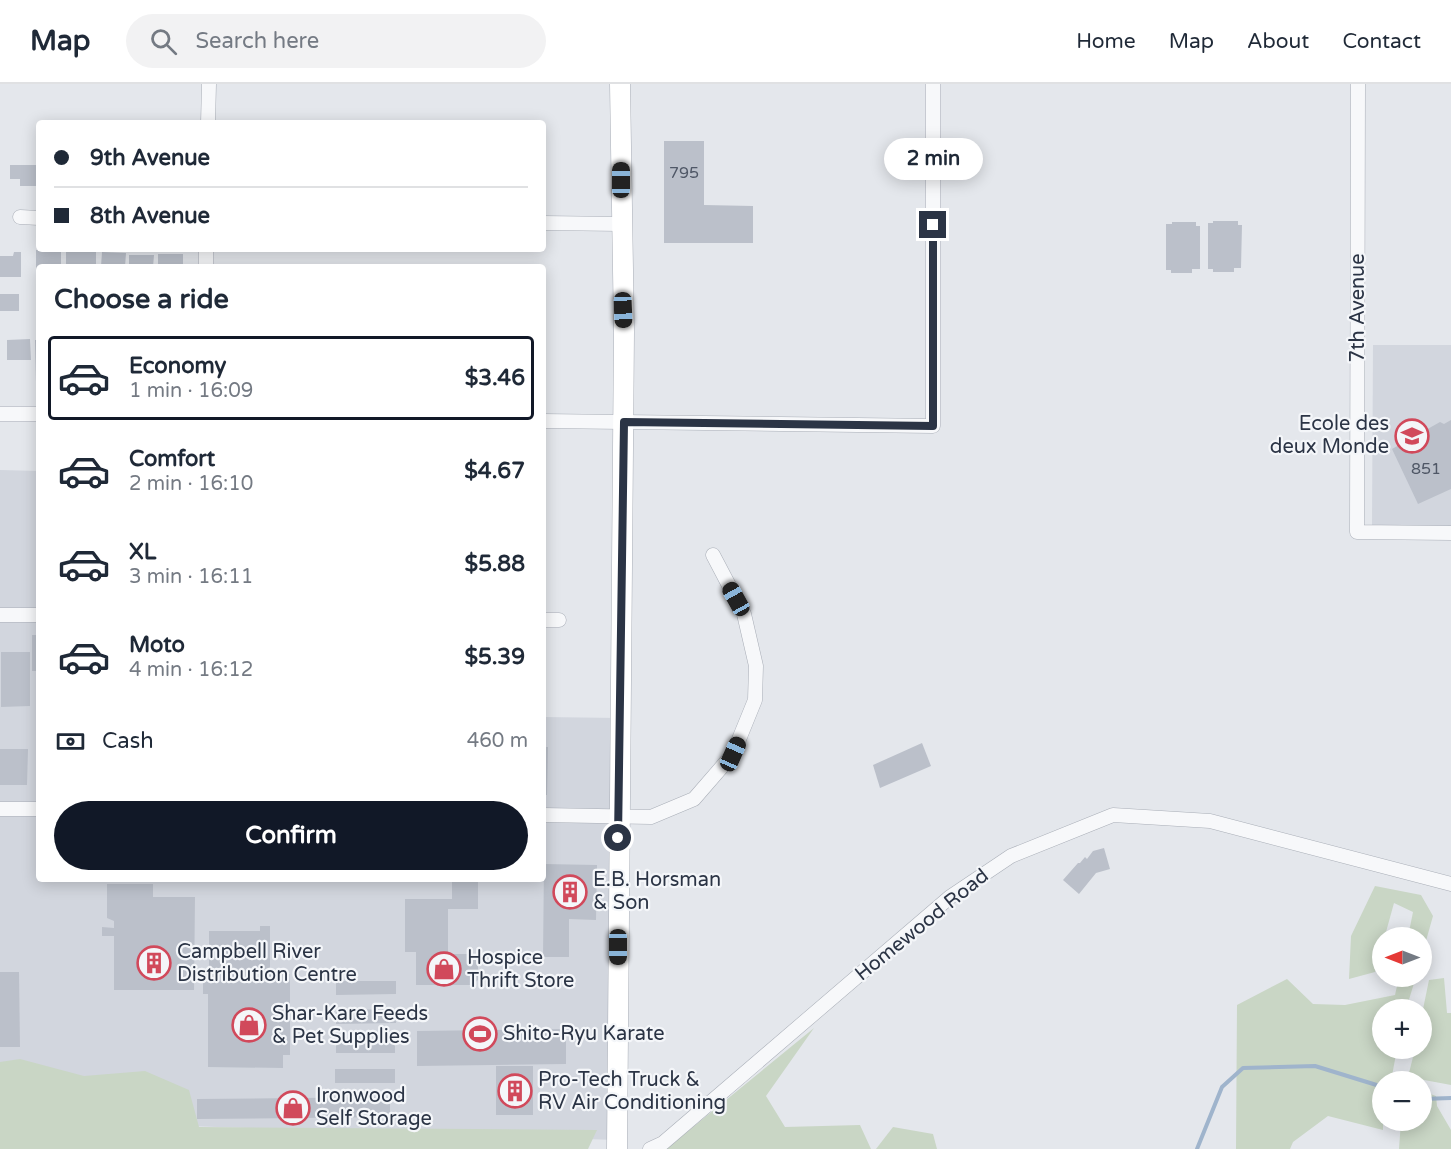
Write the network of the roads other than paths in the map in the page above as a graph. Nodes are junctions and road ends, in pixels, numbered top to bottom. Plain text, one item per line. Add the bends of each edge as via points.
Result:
1 (208, 84) edge
2 (620, 84) edge
3 (933, 84) edge
4 (1358, 84) edge
5 (208, 120) edge
6 (20, 217) dead end
7 (36, 218) edge
8 (546, 223) edge
9 (621, 224) junction
10 (0, 414) edge
11 (36, 414) edge
12 (546, 421) edge
13 (624, 422) junction
14 (1451, 533) edge
15 (713, 555) dead end
16 (0, 615) edge
17 (36, 615) edge
18 (546, 620) edge
19 (559, 620) dead end
20 (0, 809) edge
21 (36, 809) edge
22 (546, 815) edge
23 (618, 816) junction
24 (1451, 884) edge
25 (617, 1149) edge
26 (650, 1149) edge

1 - 5 street
2 - 9 main road
3 - 13 street via 933,426
4 - 14 street, 7th Avenue via 1357,532
6 - 7 street
8 - 9 street
9 - 13 main road
10 - 11 street
12 - 13 street
13 - 23 main road
15 - 23 street via 744,614 756,666 755,700 733,754 694,799 651,817
16 - 17 street
18 - 19 street
20 - 21 street
22 - 23 street
23 - 25 main road
24 - 26 street, Homewood Road via 1210,821 1113,815 1011,856 950,897 663,1143

